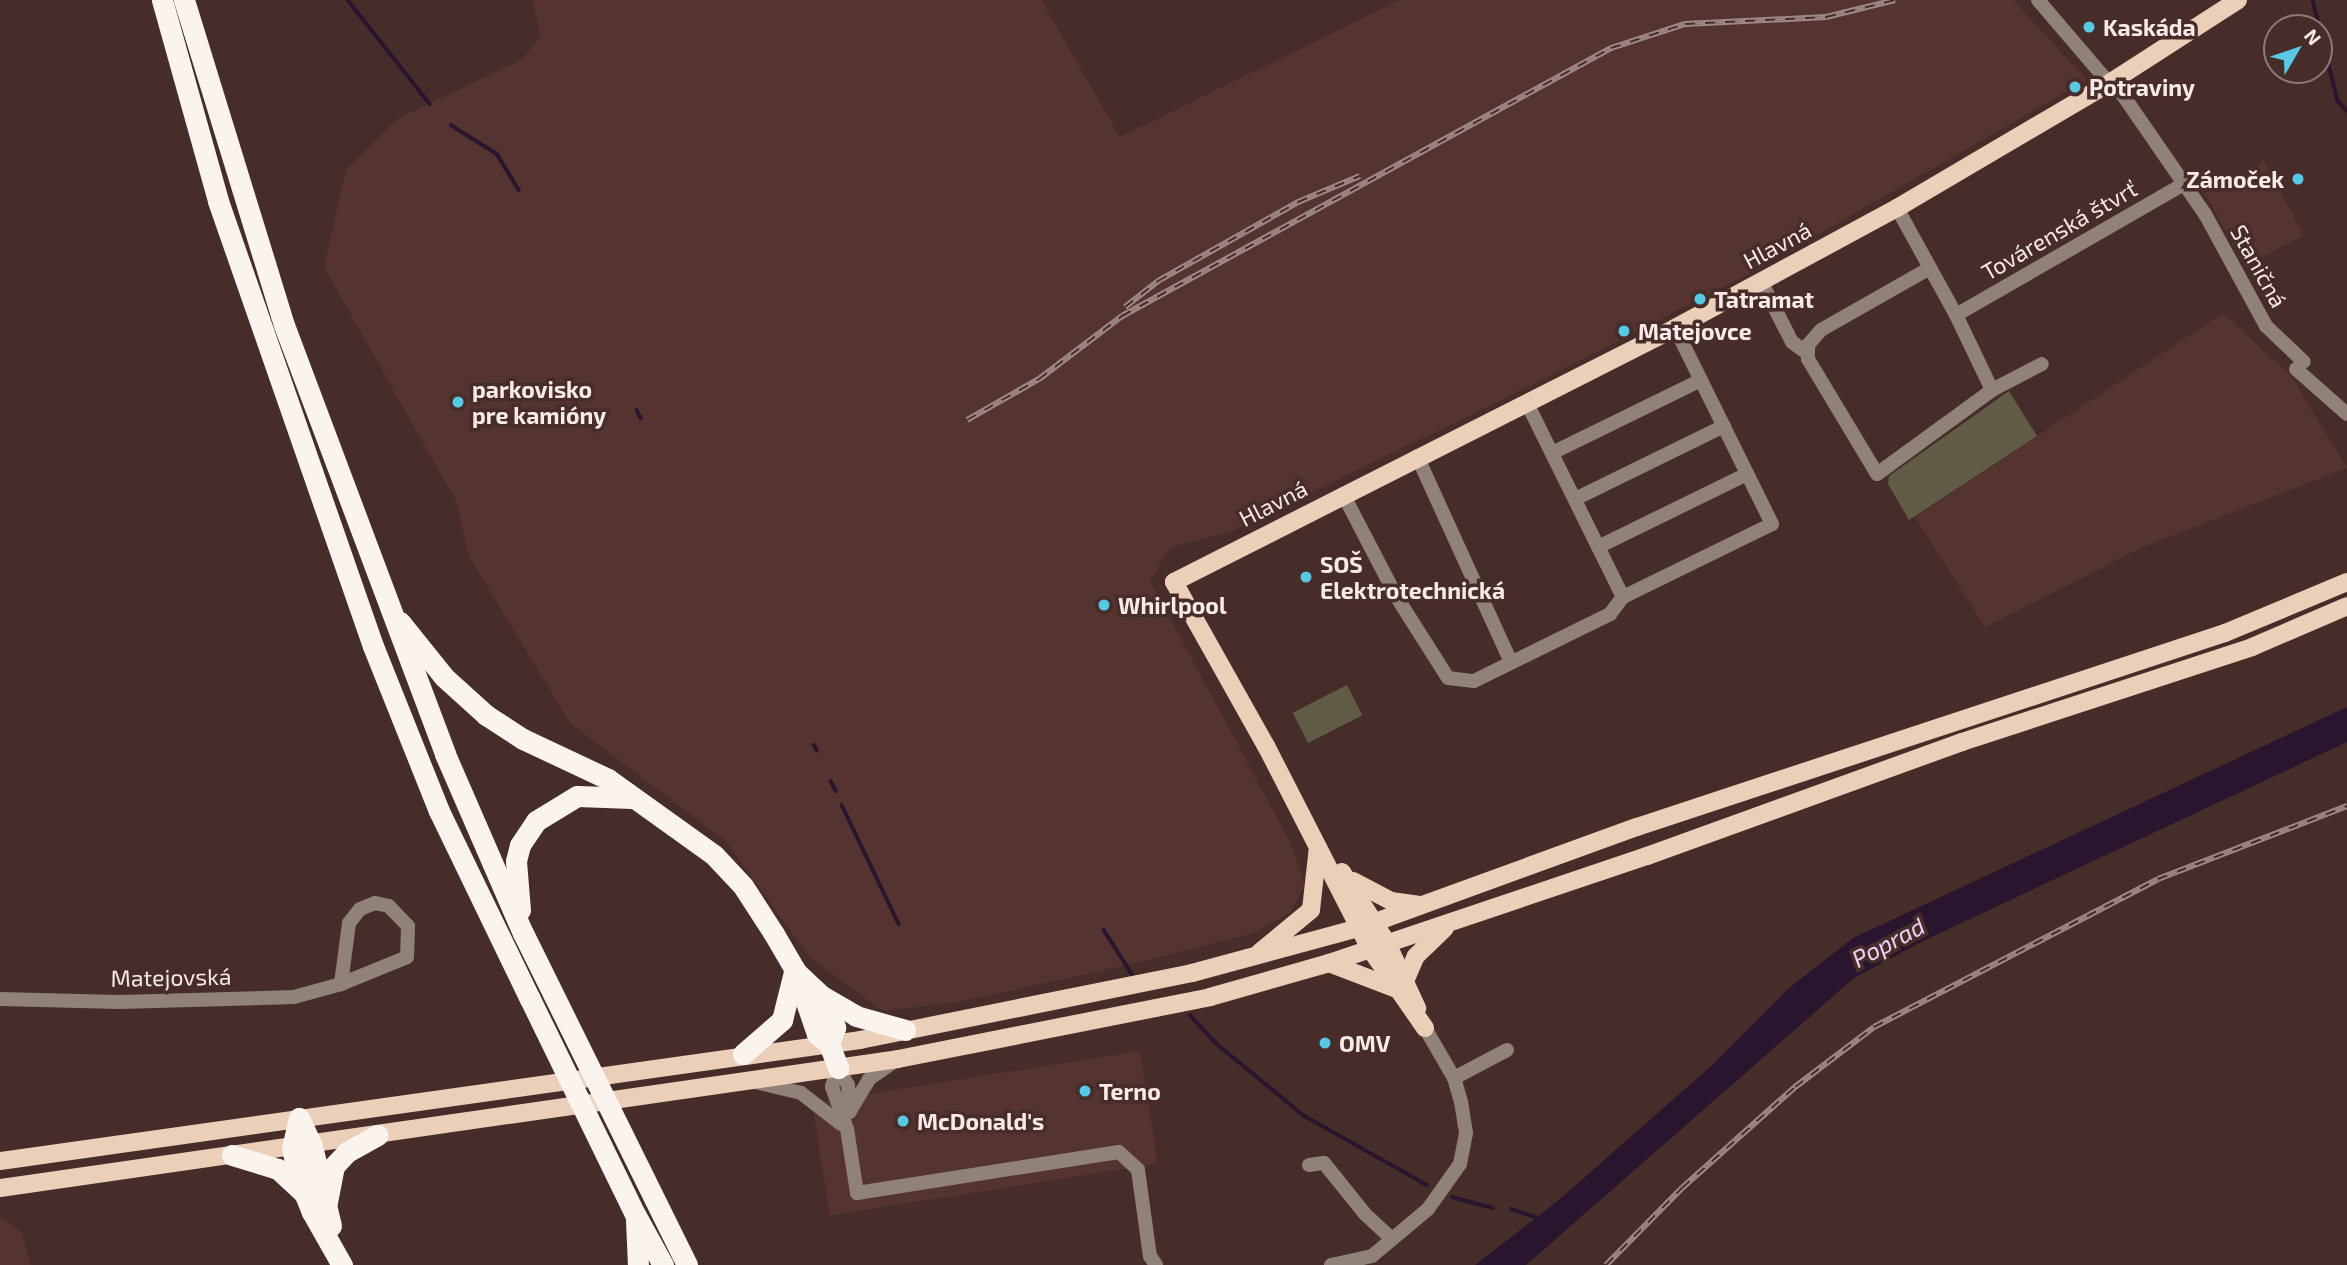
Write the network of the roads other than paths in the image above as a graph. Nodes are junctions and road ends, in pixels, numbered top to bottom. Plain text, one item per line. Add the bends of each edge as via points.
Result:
1 (162, 0) edge
2 (184, 0) edge
3 (2038, 0) edge
4 (2238, 0) edge
5 (2107, 79) junction
6 (2184, 184) junction
7 (1897, 208) junction
8 (1930, 268) junction
9 (1760, 281) junction
10 (1956, 315) junction
11 (1675, 328) junction
12 (1806, 352) junction
13 (2042, 364) dead end
14 (1701, 380) junction
15 (1992, 390) junction
16 (1527, 403) junction
17 (2347, 414) edge
18 (1724, 426) junction
19 (1552, 453) junction
20 (1417, 456) junction
21 (1747, 474) junction
22 (1343, 494) junction
23 (1574, 499) junction
24 (1598, 547) junction
25 (2347, 582) edge
26 (1623, 597) junction
27 (385, 603) junction
28 (2347, 606) edge
29 (1511, 662) junction
30 (635, 799) junction
31 (1318, 846) junction
32 (1342, 872) junction
33 (1423, 906) junction
34 (1450, 924) junction
35 (1367, 926) junction
36 (523, 933) junction
37 (1378, 946) junction
38 (1249, 959) junction
39 (1329, 963) junction
40 (794, 970) junction
41 (341, 984) junction
42 (1400, 984) junction
43 (821, 996) junction
44 (0, 999) edge
45 (1425, 1028) joint
46 (905, 1030) junction
47 (829, 1044) junction
48 (1507, 1050) dead end
49 (743, 1054) junction
50 (898, 1059) junction
51 (838, 1068) junction
52 (1454, 1078) junction
53 (746, 1080) junction
54 (850, 1111) junction
55 (299, 1118) junction
56 (847, 1129) junction
57 (378, 1135) junction
58 (302, 1147) junction
59 (232, 1155) junction
60 (0, 1161) edge
61 (1309, 1165) dead end
62 (0, 1188) edge
63 (304, 1193) junction
64 (326, 1211) junction
65 (635, 1214) junction
66 (1392, 1239) junction
67 (342, 1265) edge
68 (352, 1265) edge
69 (638, 1265) edge
70 (663, 1265) edge
71 (687, 1265) edge
72 (1156, 1265) edge
73 (1331, 1265) edge

1 - 65 highway, bridge via 221,213 373,646 439,811
2 - 27 highway via 284,325
3 - 5 street, Staničná
4 - 5 main road, Hlavná
5 - 6 street, Staničná
5 - 7 main road, Hlavná
6 - 10 street, Továrenská štvrť
6 - 17 street, Staničná via 2266,326
7 - 8 street
7 - 9 main road, Hlavná
8 - 10 street
8 - 12 street via 1821,330
9 - 11 main road, Hlavná
9 - 12 street via 1792,342
10 - 15 street
11 - 14 street
11 - 16 main road, Hlavná
12 - 15 street via 1877,474
13 - 15 street
14 - 18 street
14 - 19 street
16 - 19 street
16 - 20 main road, Hlavná
18 - 21 street
18 - 23 street
19 - 23 street
20 - 22 main road, Hlavná
20 - 29 street
21 - 24 street
21 - 26 street via 1772,524
22 - 29 street via 1441,673 1465,682
22 - 31 main road, Hlavná via 1174,582
23 - 24 street
24 - 26 street
25 - 33 main road via 2225,633 1637,827
26 - 29 street via 1610,614
27 - 30 highway via 444,677 476,707 523,739 608,779
27 - 36 highway via 444,754
28 - 34 main road via 2252,647 1936,751
30 - 36 highway via 577,796 536,821 520,845 514,877
30 - 40 highway via 696,839 743,886
31 - 32 main road
31 - 35 main road
31 - 38 main road via 1311,910
32 - 33 main road via 1368,893
32 - 35 main road
33 - 35 main road
34 - 37 main road
34 - 42 main road via 1416,956
35 - 37 main road
35 - 38 main road
36 - 71 highway, bridge
37 - 39 main road
37 - 42 main road
38 - 46 main road via 1137,986
39 - 42 main road
39 - 50 main road via 1187,1002
40 - 43 highway
40 - 47 highway via 817,1034
40 - 49 highway via 782,1020
41 - 41 street, Matejovská via 407,957 408,926 389,906 375,903 360,909 349,923
41 - 44 street, Matejovská via 294,997 119,1002
42 - 45 main road
43 - 46 highway via 856,1016
43 - 47 highway via 835,1027
45 - 52 street
46 - 47 main road
47 - 49 main road
47 - 51 highway
48 - 52 street
49 - 55 main road
50 - 51 main road
50 - 54 street via 869,1079
51 - 53 main road
51 - 54 street via 848,1085
51 - 56 street via 832,1087
52 - 66 street via 1466,1133 1460,1164 1428,1209
53 - 56 street via 801,1093
53 - 57 main road
54 - 56 street
55 - 58 highway
55 - 60 main road
56 - 72 street via 857,1193 1119,1152 1138,1170 1150,1256
57 - 58 main road
57 - 64 highway via 347,1152 334,1166
58 - 59 main road
58 - 63 highway
58 - 64 highway
59 - 62 main road
59 - 63 highway via 278,1169
61 - 66 street via 1324,1163 1364,1214
63 - 67 highway
64 - 68 highway
65 - 69 highway
65 - 70 highway
66 - 73 street via 1372,1256

